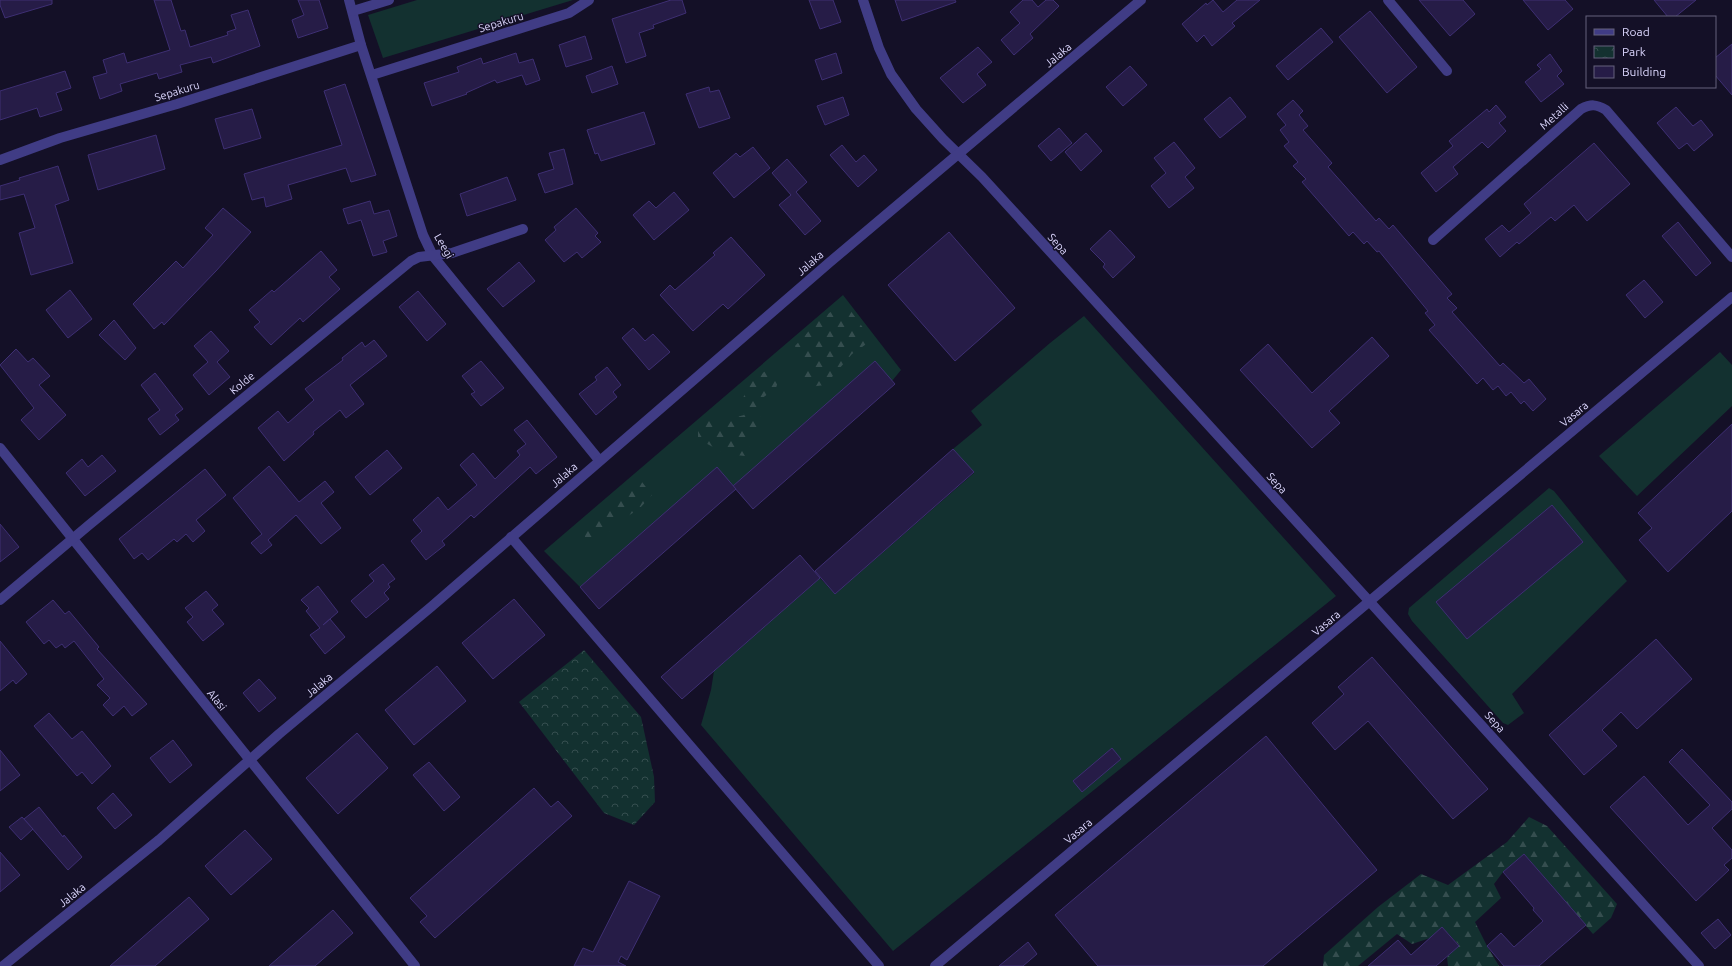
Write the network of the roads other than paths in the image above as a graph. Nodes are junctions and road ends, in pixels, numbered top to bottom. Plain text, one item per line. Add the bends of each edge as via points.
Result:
1 (349, 0) edge
2 (389, 0) edge
3 (590, 0) edge
4 (863, 0) edge
5 (1141, 0) edge
6 (1388, 0) edge
7 (353, 11) junction
8 (361, 44) junction
9 (1446, 71) dead end
10 (372, 75) junction
11 (957, 155) junction
12 (0, 160) edge
13 (522, 229) dead end
14 (1433, 240) dead end
15 (433, 256) junction
16 (1732, 257) edge
17 (1732, 297) edge
18 (0, 448) edge
19 (599, 460) junction
20 (511, 537) junction
21 (73, 539) junction
22 (0, 600) edge
23 (1370, 602) junction
24 (249, 760) junction
25 (3, 966) edge
26 (415, 966) edge
27 (879, 966) edge
28 (935, 966) edge
29 (1700, 966) edge

1 - 7 street, Leegi
2 - 7 street
3 - 10 street, Sepakuru via 570,13
4 - 11 street, Sepa via 879,48 891,74 916,109
5 - 11 street, Jalaka
6 - 9 street
7 - 8 street, Leegi
8 - 10 street, Leegi
8 - 12 street, Sepakuru via 177,104 60,138
10 - 15 street, Leegi
11 - 19 street, Jalaka
11 - 23 street, Sepa via 982,177
13 - 15 street, Kolde via 452,253
14 - 16 street, Metalli via 1581,109 1597,105 1606,110
15 - 19 street, Leegi
15 - 21 street, Kolde via 419,257 411,261
17 - 23 street, Vasara
18 - 21 street, Alasi
19 - 20 street, Jalaka
20 - 24 street, Jalaka
20 - 27 street
21 - 22 street, Kolde
21 - 24 street, Alasi
23 - 28 street, Vasara
23 - 29 street, Sepa
24 - 25 street, Jalaka via 159,840
24 - 26 street, Alasi

